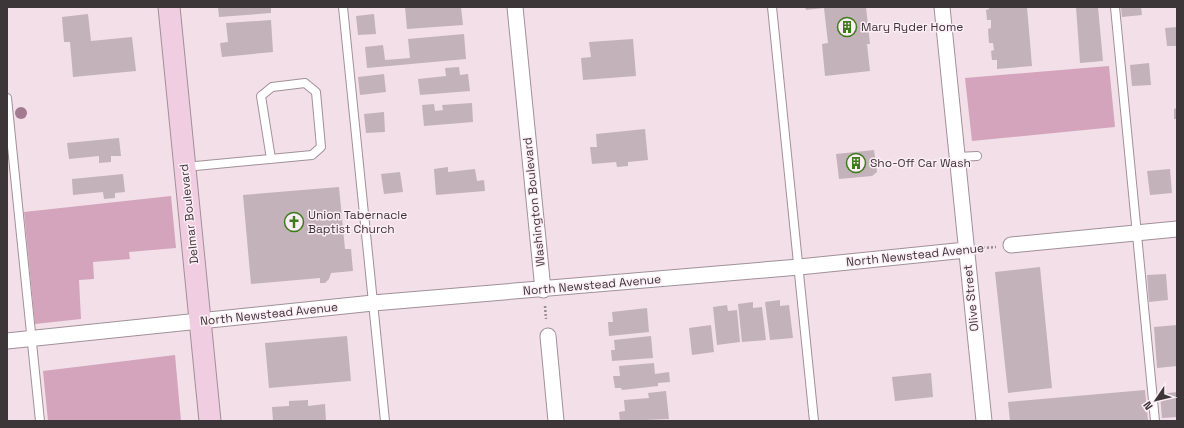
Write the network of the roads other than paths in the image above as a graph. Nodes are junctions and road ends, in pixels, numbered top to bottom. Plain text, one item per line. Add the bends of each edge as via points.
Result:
1 (169, 7) edge
2 (343, 7) edge
3 (515, 7) edge
4 (772, 7) edge
5 (942, 7) edge
6 (1115, 7) edge
7 (7, 98) edge
8 (977, 156) dead end
9 (957, 157) junction
10 (271, 159) junction
11 (184, 167) junction
12 (1177, 229) edge
13 (1137, 233) junction
14 (1011, 245) road end
15 (966, 250) junction
16 (799, 267) junction
17 (543, 290) junction
18 (373, 303) junction
19 (200, 321) junction
20 (548, 336) road end
21 (32, 338) junction
22 (7, 340) edge
23 (40, 421) edge
24 (210, 421) edge
25 (385, 421) edge
26 (556, 421) edge
27 (814, 421) edge
28 (984, 421) edge
29 (1155, 421) edge

1 - 11 main road, Delmar Boulevard
2 - 18 lane
3 - 17 street, Washington Boulevard
4 - 16 lane
5 - 9 street, Olive Street
6 - 13 lane
7 - 21 lane
8 - 9 lane
9 - 15 street, Olive Street
10 - 10 lane via 312,155 321,147 316,92 305,83 272,87 261,96
10 - 11 lane
11 - 19 main road, Delmar Boulevard
12 - 13 street
13 - 14 street
13 - 29 lane
15 - 16 street, North Newstead Avenue
15 - 28 street, Olive Street
16 - 17 street, North Newstead Avenue
16 - 27 lane
17 - 18 street, North Newstead Avenue
18 - 19 street, North Newstead Avenue
18 - 25 lane
19 - 21 street, North Newstead Avenue
19 - 24 main road, Delmar Boulevard
20 - 26 street
21 - 22 street, North Newstead Avenue
21 - 23 lane

